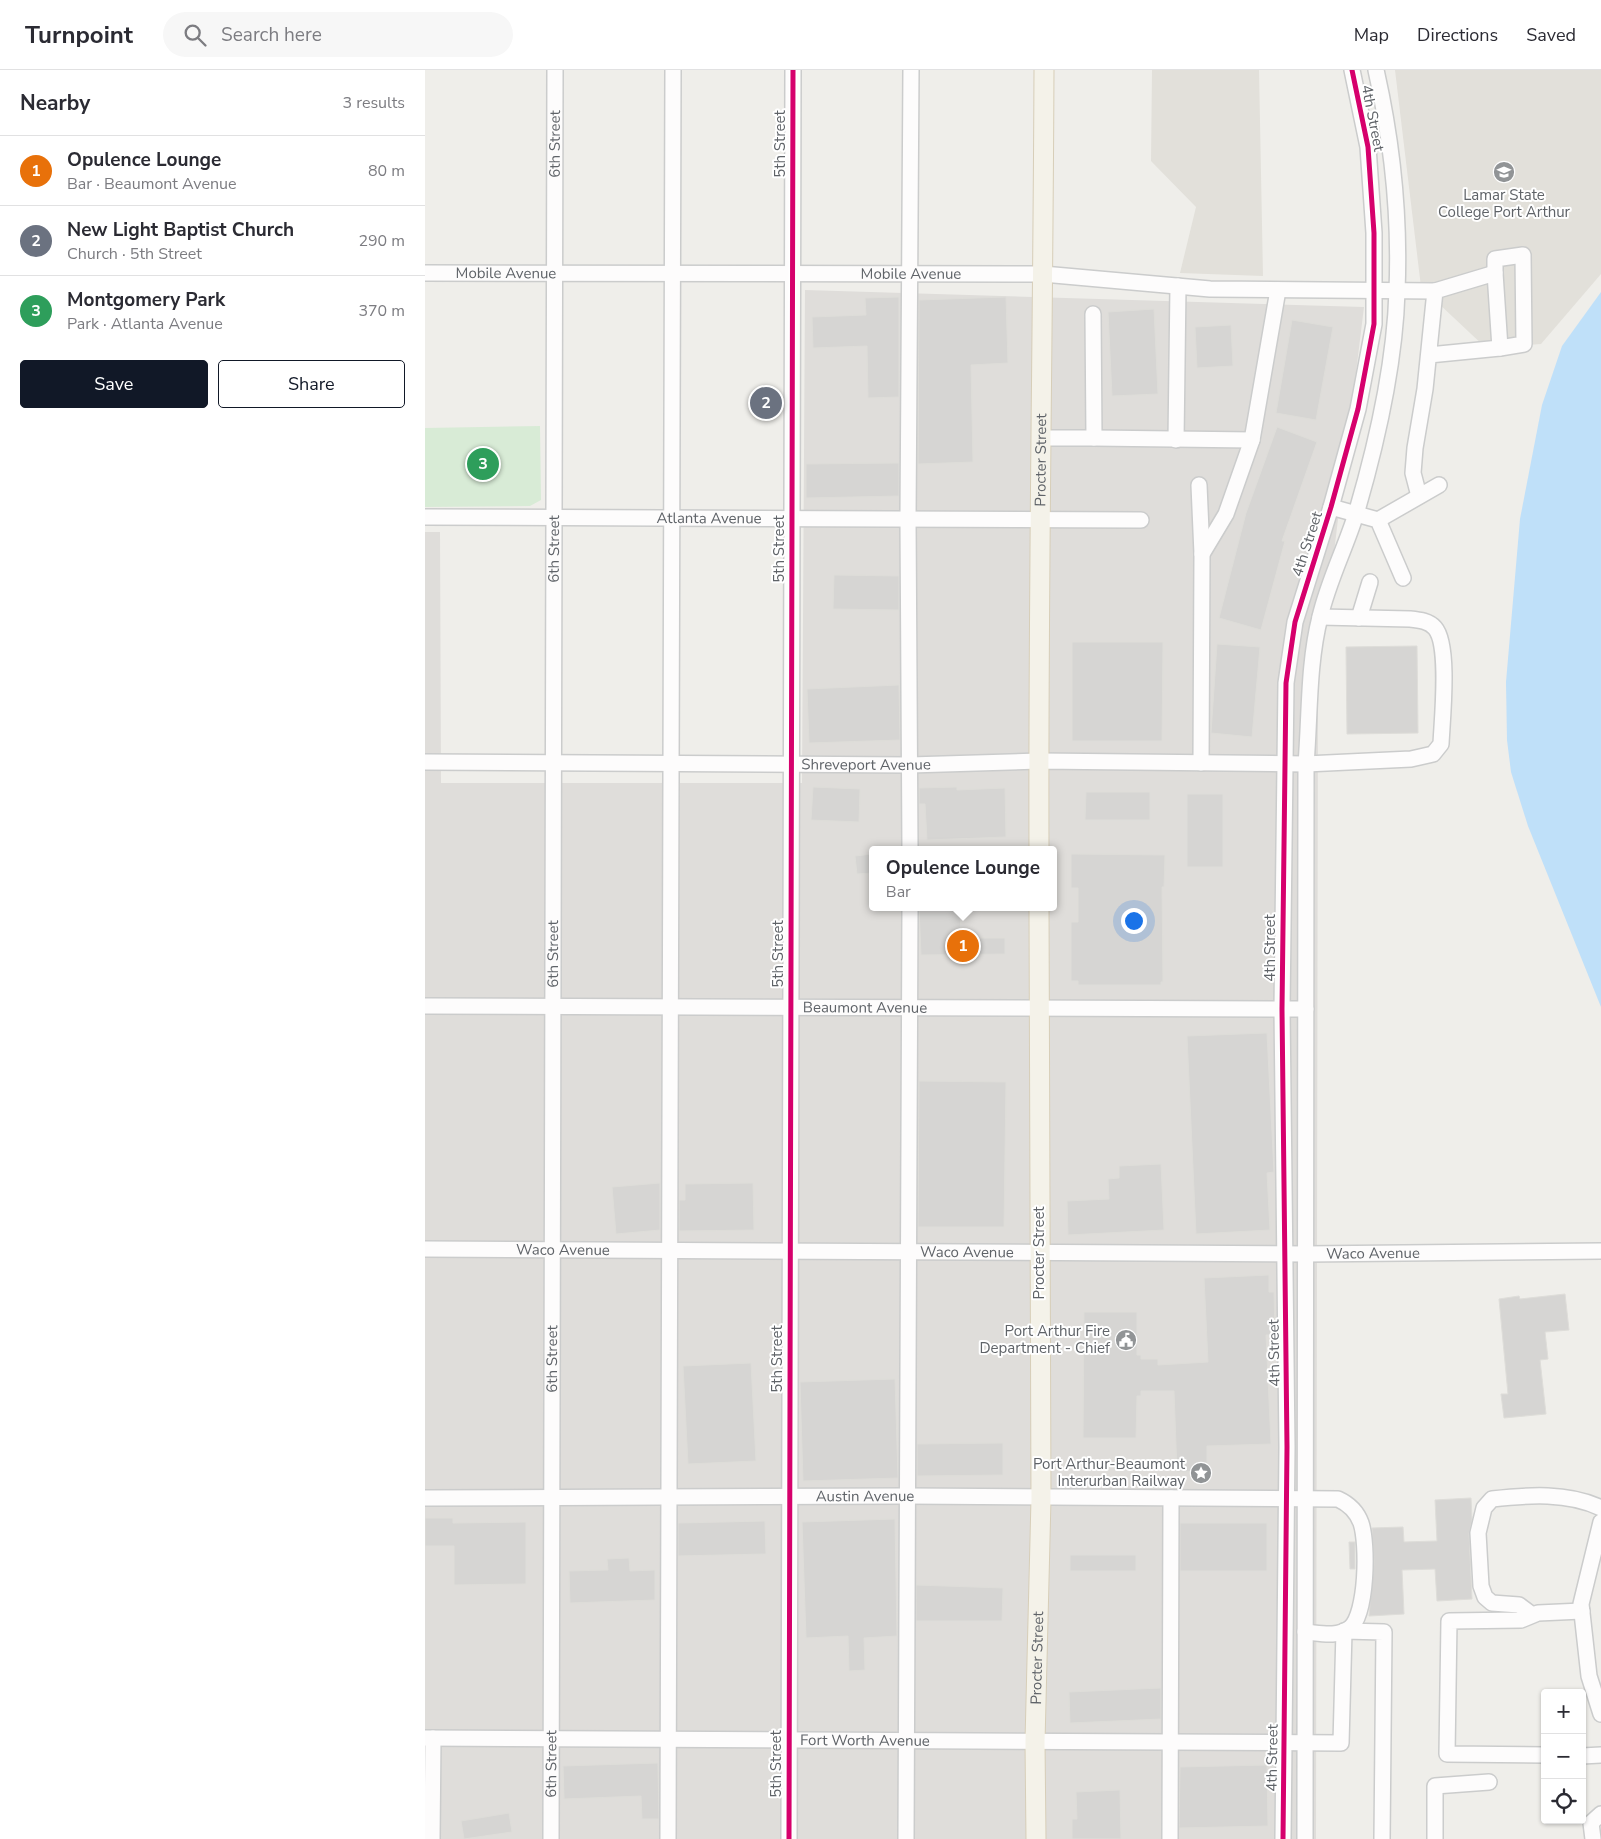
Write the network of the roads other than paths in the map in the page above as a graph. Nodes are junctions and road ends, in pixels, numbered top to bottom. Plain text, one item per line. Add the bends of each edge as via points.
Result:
1 (555, 70) edge
2 (673, 70) edge
3 (793, 70) edge
4 (911, 70) edge
5 (1043, 70) edge
6 (1352, 70) edge
7 (1376, 70) edge
8 (425, 273) edge
9 (555, 273) junction
10 (1495, 273) junction
11 (673, 274) junction
12 (1043, 274) junction
13 (792, 275) junction
14 (910, 275) junction
15 (1178, 286) junction
16 (1278, 290) junction
17 (1374, 291) junction
18 (1397, 291) junction
19 (1435, 291) junction
20 (1093, 314) dead end
21 (1500, 348) junction
22 (1429, 356) junction
23 (1041, 438) junction
24 (1094, 438) junction
25 (1176, 440) junction
26 (1252, 440) junction
27 (1199, 485) dead end
28 (1439, 485) dead end
29 (1419, 496) junction
30 (1331, 507) junction
31 (1356, 514) junction
32 (425, 517) edge
33 (554, 518) junction
34 (672, 518) junction
35 (791, 519) junction
36 (908, 519) junction
37 (1141, 520) dead end
38 (1378, 520) junction
39 (1039, 521) junction
40 (1202, 554) junction
41 (1403, 578) dead end
42 (1370, 582) dead end
43 (1320, 617) junction
44 (1359, 618) junction
45 (1039, 761) junction
46 (425, 762) edge
47 (553, 762) junction
48 (1201, 763) junction
49 (672, 764) junction
50 (791, 764) junction
51 (1284, 764) junction
52 (1306, 764) junction
53 (910, 765) junction
54 (910, 846) edge
55 (1039, 846) edge
56 (910, 911) edge
57 (1039, 911) edge
58 (425, 1006) edge
59 (553, 1008) junction
60 (672, 1008) junction
61 (791, 1008) junction
62 (909, 1008) junction
63 (1282, 1009) junction
64 (1040, 1010) junction
65 (1306, 1010) junction
66 (425, 1249) edge
67 (552, 1251) junction
68 (670, 1251) junction
69 (790, 1251) junction
70 (907, 1251) junction
71 (1601, 1251) edge
72 (1039, 1253) junction
73 (1286, 1254) junction
74 (1306, 1254) junction
75 (907, 1496) junction
76 (669, 1497) junction
77 (790, 1497) junction
78 (425, 1498) edge
79 (551, 1498) junction
80 (1041, 1498) junction
81 (1171, 1498) junction
82 (1306, 1499) junction
83 (1286, 1500) junction
84 (1601, 1508) edge
85 (1601, 1522) edge
86 (1582, 1611) junction
87 (1531, 1614) junction
88 (1344, 1630) junction
89 (1305, 1632) junction
90 (1601, 1714) edge
91 (429, 1738) edge
92 (551, 1739) junction
93 (668, 1740) junction
94 (789, 1740) junction
95 (907, 1740) junction
96 (1170, 1741) junction
97 (1035, 1742) junction
98 (1284, 1742) junction
99 (1305, 1743) junction
100 (1601, 1754) edge
101 (1541, 1755) edge
102 (1586, 1756) edge
103 (1489, 1782) dead end
104 (1601, 1814) edge
105 (432, 1839) edge
106 (551, 1839) edge
107 (668, 1839) edge
108 (789, 1839) edge
109 (906, 1839) edge
110 (1036, 1839) edge
111 (1170, 1839) edge
112 (1283, 1839) edge
113 (1305, 1839) edge
114 (1382, 1839) edge
115 (1435, 1839) edge
116 (1593, 1839) edge

1 - 9 street, 6th Street
2 - 11 street
3 - 13 street, 5th Street
4 - 14 street
5 - 12 main road, Procter Street
6 - 17 street, 4th Street via 1368,147
7 - 18 street, 4th Street via 1391,158 1397,224
8 - 9 street, Mobile Avenue
9 - 11 street, Mobile Avenue
9 - 33 street, 6th Street
10 - 19 street, Mobile Avenue
10 - 21 street
10 - 21 street via 1495,259 1523,255 1525,344
11 - 13 street, Mobile Avenue
11 - 34 street
12 - 14 street, Mobile Avenue
12 - 15 street, Mobile Avenue
12 - 23 main road, Procter Street
13 - 14 street, Mobile Avenue
13 - 35 street, 5th Street
14 - 36 street
15 - 16 street, Mobile Avenue
15 - 25 street
16 - 17 street, Mobile Avenue
16 - 26 street
17 - 18 street, Mobile Avenue
17 - 30 street, 4th Street via 1374,324 1359,409
18 - 19 street, Mobile Avenue
18 - 31 street, 4th Street via 1393,344
19 - 22 street
20 - 24 street
21 - 22 street
22 - 29 street via 1413,473
23 - 24 street
23 - 39 main road, Procter Street
24 - 25 street
25 - 26 street
26 - 40 street via 1226,514
27 - 40 street
28 - 29 street
29 - 38 street
30 - 31 street
30 - 51 street, 4th Street via 1295,622 1286,683
31 - 38 street
31 - 43 street, 4th Street
32 - 33 street, Atlanta Avenue
33 - 34 street, Atlanta Avenue
33 - 47 street, 6th Street
34 - 35 street, Atlanta Avenue
34 - 49 street
35 - 36 street, Atlanta Avenue
35 - 50 street, 5th Street
36 - 39 street, Atlanta Avenue
36 - 53 street
37 - 39 street, Atlanta Avenue
38 - 41 street
39 - 45 main road, Procter Street
40 - 48 street
42 - 44 street
43 - 44 street, Shreveport Avenue
43 - 52 street, 4th Street
44 - 52 street, Shreveport Avenue via 1425,621 1436,629 1444,658 1441,744 1433,754 1411,759
45 - 48 street, Shreveport Avenue
45 - 53 street, Shreveport Avenue
45 - 55 main road, Procter Street
46 - 47 street, Shreveport Avenue
47 - 49 street, Shreveport Avenue
47 - 59 street, 6th Street
48 - 51 street, Shreveport Avenue
49 - 50 street, Shreveport Avenue
49 - 60 street
50 - 53 street, Shreveport Avenue
50 - 61 street, 5th Street
51 - 52 street, Shreveport Avenue
51 - 63 street, 4th Street
52 - 65 street, 4th Street
53 - 54 street
56 - 62 street
57 - 64 main road, Procter Street
58 - 59 street, Beaumont Avenue
59 - 60 street, Beaumont Avenue
59 - 67 street, 6th Street
60 - 61 street, Beaumont Avenue
60 - 68 street
61 - 62 street, Beaumont Avenue
61 - 69 street, 5th Street
62 - 64 street, Beaumont Avenue
62 - 70 street
63 - 64 street, Beaumont Avenue
63 - 65 street, Beaumont Avenue
63 - 73 street, 4th Street
64 - 72 main road, Procter Street
65 - 74 street, 4th Street
66 - 67 street, Waco Avenue
67 - 68 street, Waco Avenue
67 - 79 street, 6th Street
68 - 69 street, Waco Avenue
68 - 76 street
69 - 70 street, Waco Avenue
69 - 77 street, 5th Street
70 - 72 street, Waco Avenue
70 - 75 street
71 - 74 street, Waco Avenue
72 - 73 street, Waco Avenue
72 - 80 main road, Procter Street
73 - 74 street, Waco Avenue
73 - 83 street, 4th Street
74 - 82 street, 4th Street
75 - 77 street, Austin Avenue
75 - 80 street, Austin Avenue
75 - 95 street
76 - 77 street, Austin Avenue
76 - 79 street, Austin Avenue
76 - 93 street
77 - 94 street, 5th Street
78 - 79 street, Austin Avenue
79 - 92 street, 6th Street
80 - 81 street, Austin Avenue
80 - 97 main road, Procter Street
81 - 83 street, Austin Avenue
81 - 96 street
82 - 83 street, Austin Avenue
82 - 88 street, Austin Avenue via 1339,1499 1348,1503 1362,1524 1362,1606 1356,1622
82 - 89 street, 4th Street
83 - 98 street, 4th Street
84 - 87 street via 1584,1500 1517,1496 1492,1499 1484,1508 1478,1533 1481,1586 1485,1597 1492,1603 1519,1605
85 - 86 street
86 - 87 street
86 - 90 street via 1589,1676
87 - 101 street via 1521,1620 1449,1621 1447,1754
88 - 89 street via 1335,1634
88 - 99 street, Fort Worth Avenue via 1341,1743
88 - 114 street via 1385,1632
89 - 99 street, 4th Street
91 - 92 street, Fort Worth Avenue
91 - 105 street
92 - 93 street, Fort Worth Avenue
92 - 106 street, 6th Street
93 - 94 street, Fort Worth Avenue
93 - 107 street
94 - 95 street, Fort Worth Avenue
94 - 108 street, 5th Street
95 - 97 street, Fort Worth Avenue
95 - 109 street
96 - 97 street, Fort Worth Avenue
96 - 98 street, Fort Worth Avenue
96 - 111 street
97 - 110 main road, Procter Street
98 - 99 street, Fort Worth Avenue
98 - 112 street, 4th Street
99 - 113 street, 4th Street
100 - 102 street
103 - 115 street via 1435,1786
104 - 116 street via 1591,1823

